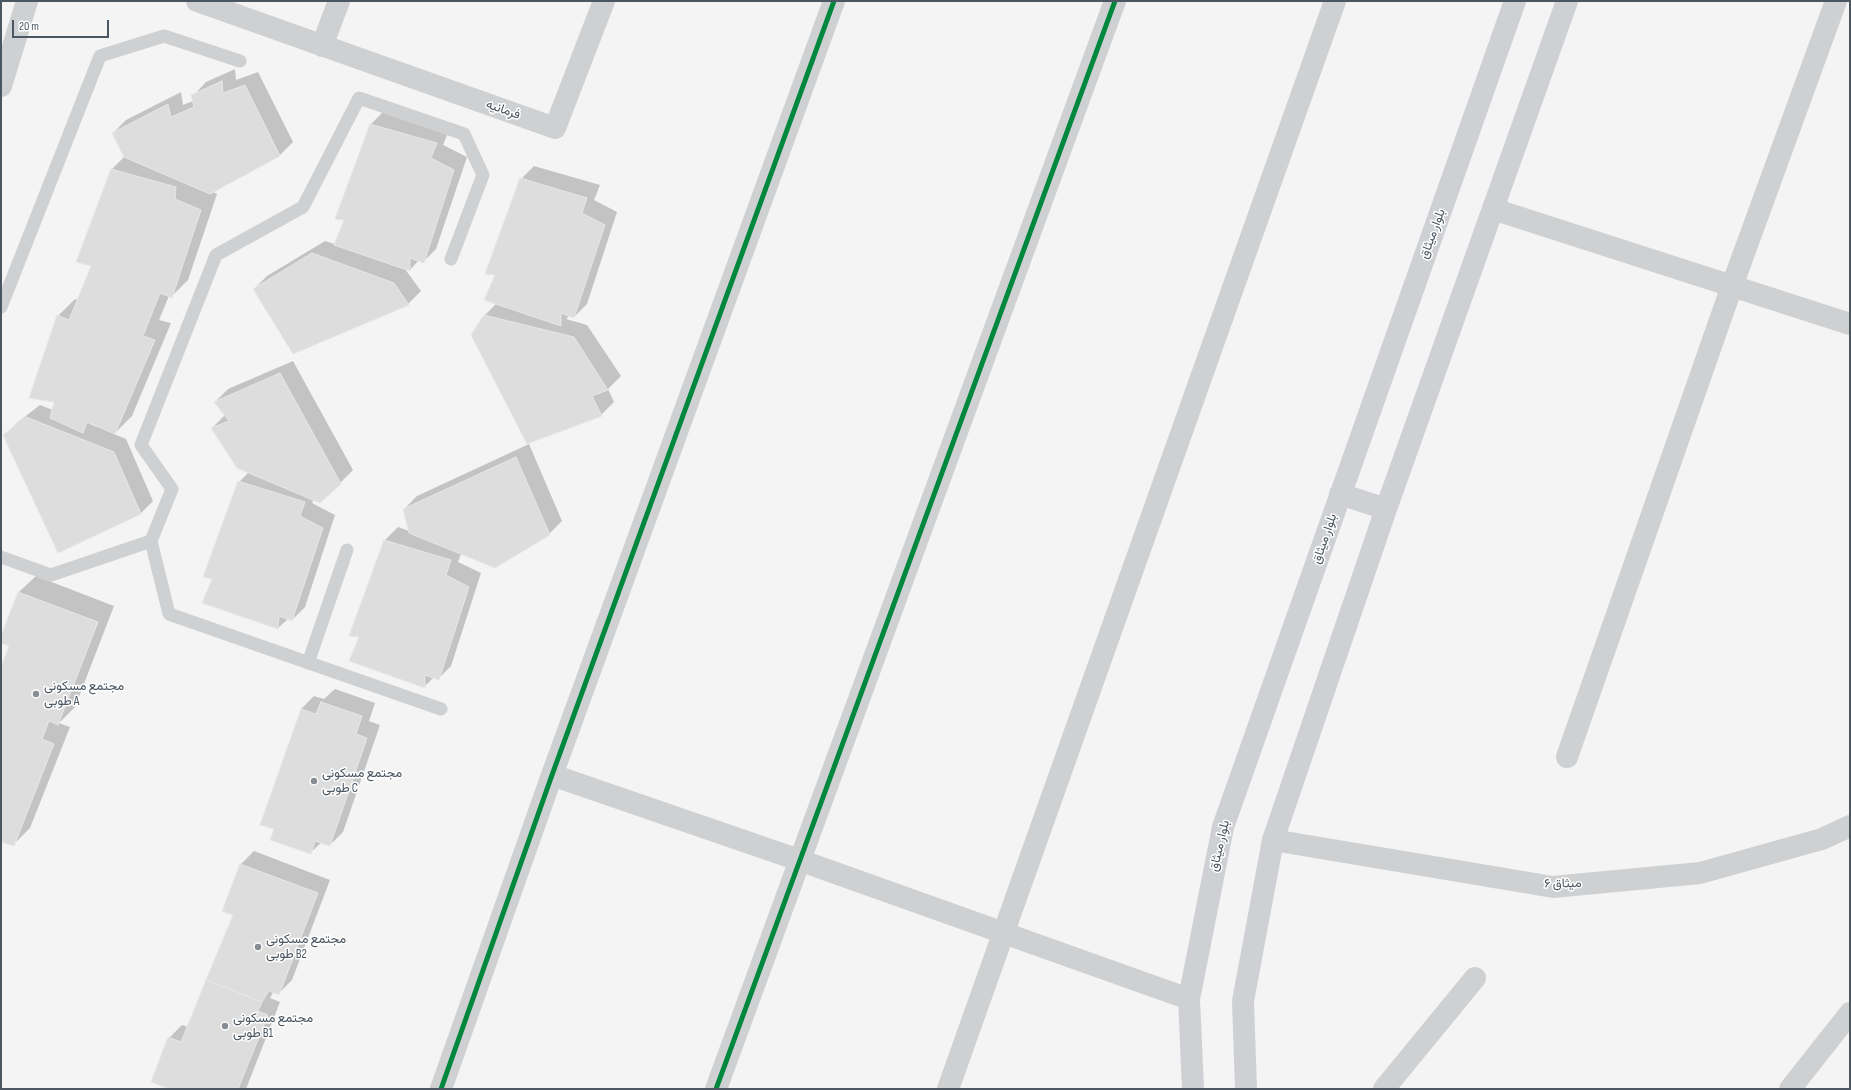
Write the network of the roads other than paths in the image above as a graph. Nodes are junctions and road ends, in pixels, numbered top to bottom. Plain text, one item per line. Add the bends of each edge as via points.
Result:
1 (27, 1) edge
2 (198, 1) edge
3 (339, 1) edge
4 (604, 1) edge
5 (834, 1) edge
6 (1115, 1) edge
7 (1335, 1) edge
8 (1515, 1) edge
9 (1567, 1) edge
10 (1836, 1) edge
11 (322, 46) junction
12 (240, 61) dead end
13 (1, 86) edge
14 (1493, 209) junction
15 (451, 259) dead end
16 (1732, 286) junction
17 (1, 307) edge
18 (1850, 324) edge
19 (1340, 494) junction
20 (1386, 509) junction
21 (151, 541) junction
22 (347, 550) dead end
23 (1, 557) edge
24 (308, 663) junction
25 (441, 709) dead end
26 (1567, 757) dead end
27 (552, 775) junction
28 (1850, 826) edge
29 (1272, 840) junction
30 (799, 860) junction
31 (1003, 933) junction
32 (1475, 978) dead end
33 (1189, 999) junction
34 (1850, 1013) edge
35 (441, 1089) edge
36 (716, 1089) edge
37 (948, 1089) edge
38 (1193, 1089) edge
39 (1246, 1089) edge
40 (1384, 1089) edge
41 (1790, 1089) edge

1 - 13 street
2 - 11 street
3 - 11 street
4 - 11 street, فرمانیه via 555,128
5 - 27 street
6 - 30 street
7 - 31 street
8 - 19 street, بلوار میثاق
9 - 14 street
10 - 16 street
12 - 17 lane via 164,36 100,56
14 - 16 street
14 - 20 street
15 - 21 lane via 483,175 464,134 359,98 303,206 216,256 141,445 172,489
16 - 18 street
16 - 26 street
19 - 20 street
19 - 33 street, بلوار میثاق via 1223,826
20 - 29 street
21 - 23 lane via 51,575
21 - 24 lane via 169,614
22 - 24 lane
24 - 25 lane
27 - 30 street
27 - 35 street
28 - 29 street, میثاق ۶ via 1822,839 1700,873 1553,887
29 - 39 street via 1243,1001
30 - 31 street
30 - 36 street
31 - 33 street
31 - 37 street
32 - 40 street
33 - 38 street, بلوار میثاق
34 - 41 street

